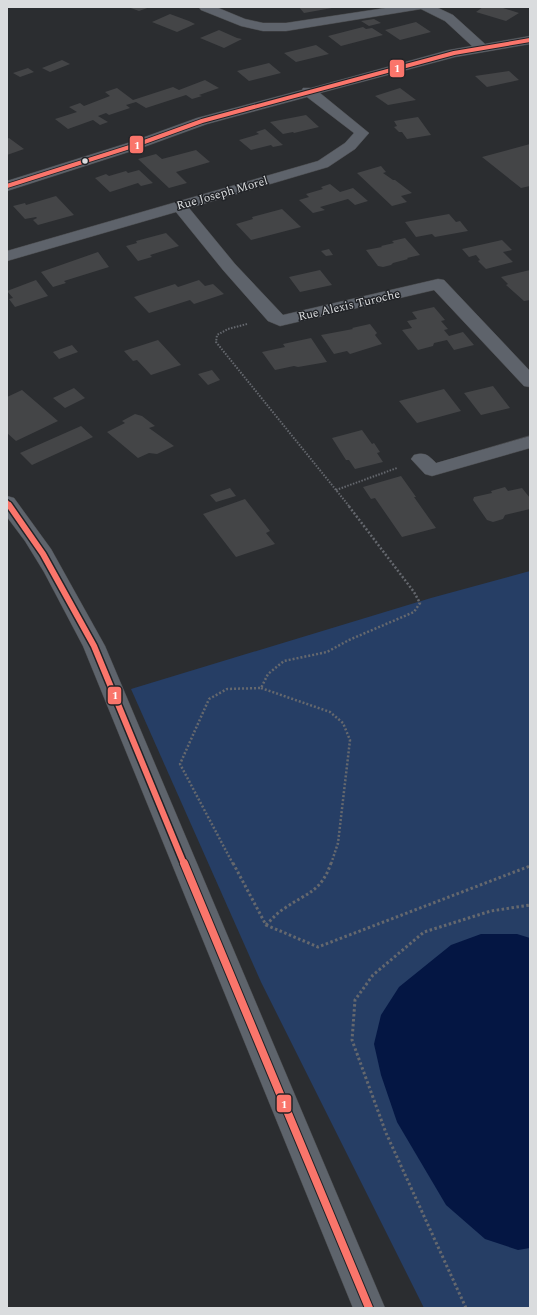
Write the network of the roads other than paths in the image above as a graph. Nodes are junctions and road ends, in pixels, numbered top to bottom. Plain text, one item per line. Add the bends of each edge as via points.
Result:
1 (205, 7) edge
2 (416, 7) edge
3 (426, 7) edge
4 (530, 40) edge
5 (482, 48) junction
6 (308, 91) junction
7 (7, 186) edge
8 (179, 206) junction
9 (7, 256) edge
10 (530, 382) edge
11 (530, 442) edge
12 (421, 459) road end
13 (7, 503) edge
14 (368, 1308) edge

1 - 2 street via 241,22 263,27
3 - 5 street via 449,18
4 - 5 street
5 - 6 street
6 - 7 street via 202,120 136,145
6 - 8 street, Rue Joseph Morel via 362,132 350,146 323,164
8 - 9 street, Rue Joseph Morel
8 - 10 street, Rue Alexis Turoche via 229,267 280,321 438,284
11 - 12 street via 432,470
13 - 14 main road via 55,572 94,646

